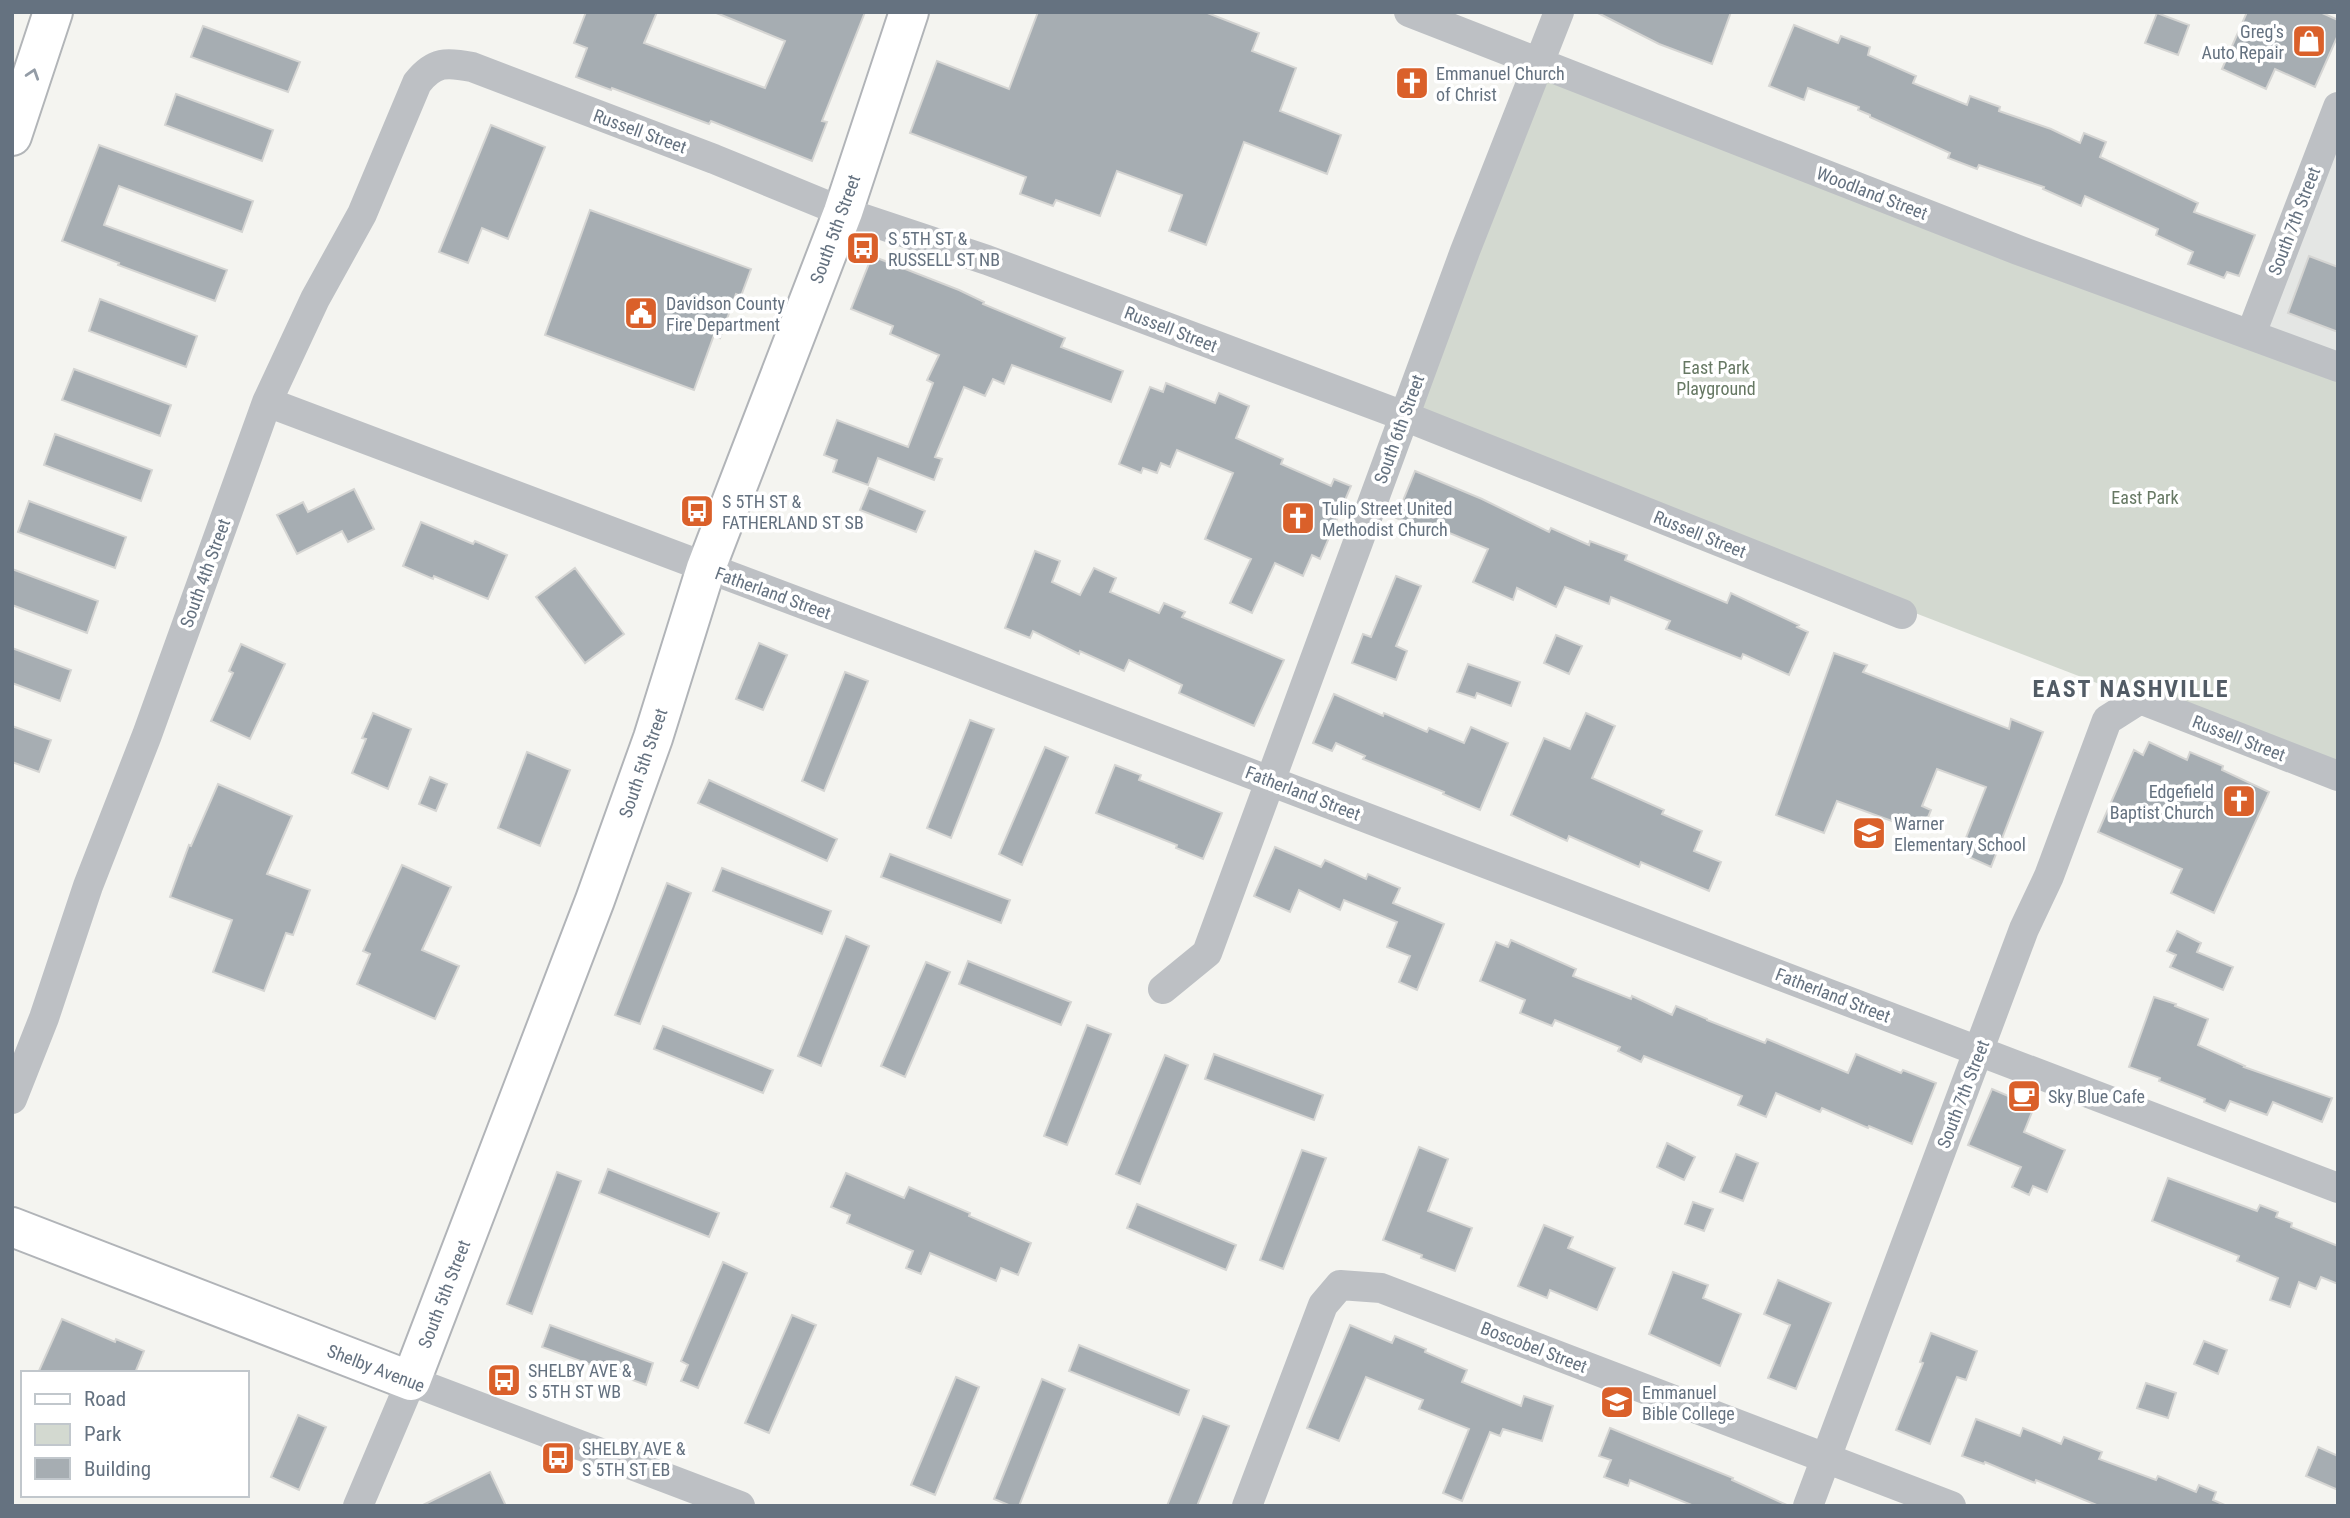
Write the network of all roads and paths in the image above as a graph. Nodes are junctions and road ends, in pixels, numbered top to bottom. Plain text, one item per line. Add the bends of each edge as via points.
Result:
1 (52, 12) edge
2 (909, 12) edge
3 (1409, 12) edge
4 (1559, 12) edge
5 (1541, 63) junction
6 (436, 66) joint
7 (2338, 107) edge
8 (12, 136) edge
9 (843, 212) junction
10 (2251, 334) junction
11 (2338, 367) edge
12 (267, 402) junction
13 (1404, 416) junction
14 (706, 568) junction
15 (1902, 614) dead end
16 (2140, 699) joint
17 (2338, 776) edge
18 (1269, 780) junction
19 (1163, 989) dead end
20 (1979, 1052) junction
21 (12, 1099) edge
22 (2338, 1188) edge
23 (12, 1227) edge
24 (411, 1381) junction
25 (1825, 1458) junction
26 (358, 1506) edge
27 (740, 1506) edge
28 (1247, 1506) edge
29 (1808, 1506) edge
30 (1951, 1506) edge

8 -> 1 main road
2 - 9 main road, South 5th Street
3 - 5 street, Woodland Street
4 - 5 street, South 6th Street
5 - 10 street, Woodland Street via 2018,250
5 - 13 street, South 6th Street
6 - 9 street, Russell Street via 448,62 472,67
6 - 12 street, South 4th Street via 417,83 362,214 315,299
7 - 10 street, South 7th Street
9 - 13 street, Russell Street via 987,260
9 - 14 main road, South 5th Street
10 - 11 street, Woodland Street
12 - 14 street, Fatherland Street
12 - 21 street, South 4th Street
13 - 15 street, Russell Street
13 - 18 street, South 6th Street
14 - 18 street, Fatherland Street
14 - 24 main road, South 5th Street via 653,738 595,900
16 - 17 street, Russell Street
16 - 20 street, South 7th Street via 2107,720
18 - 19 street, South 6th Street via 1207,953
18 - 20 street, Fatherland Street
20 - 22 street, Fatherland Street
20 - 25 street, South 7th Street
23 - 24 main road, Shelby Avenue
24 - 26 street, South 5th Street
24 - 27 street, Shelby Avenue
25 - 28 street, Boscobel Street via 1381,1288 1340,1285 1323,1305
25 - 29 street, South 7th Street
25 - 30 street, Boscobel Street

